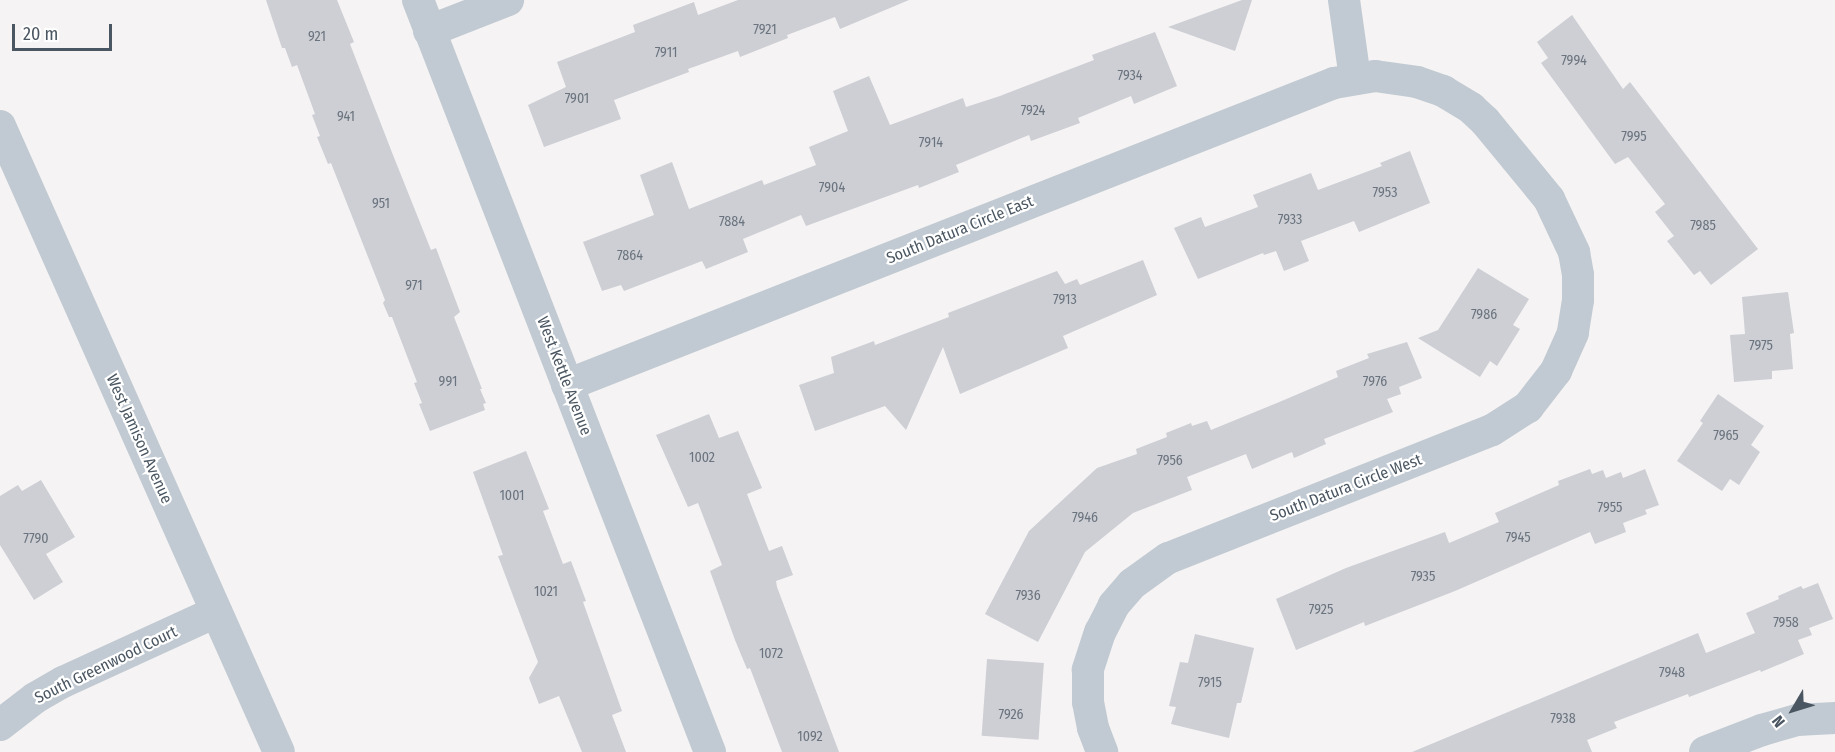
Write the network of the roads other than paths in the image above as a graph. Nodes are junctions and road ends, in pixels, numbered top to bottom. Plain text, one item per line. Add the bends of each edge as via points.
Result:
1 (418, 0) edge
2 (508, 0) edge
3 (1344, 0) edge
4 (429, 30) junction
5 (1355, 78) junction
6 (0, 126) edge
7 (1553, 208) joint
8 (567, 385) junction
9 (216, 612) junction
10 (1835, 718) edge
11 (0, 725) edge
12 (279, 752) edge
13 (710, 752) edge
14 (1102, 752) edge
15 (1705, 752) edge

1 - 4 street, West Kettle Avenue
2 - 4 street
3 - 5 street
4 - 8 street, West Kettle Avenue
5 - 7 street, South Datura Circle East via 1375,76 1417,82 1443,91 1471,108
5 - 8 street, South Datura Circle East
6 - 9 street, West Jamison Avenue
7 - 14 street, South Datura Circle West via 1574,252 1578,300 1573,333 1543,391 1528,407 1492,430 1168,558 1132,584 1114,605 1100,632 1088,669 1090,711
8 - 13 street, West Kettle Avenue
9 - 11 street, South Greenwood Court via 63,682
9 - 12 street, West Jamison Avenue
10 - 15 street via 1797,720

